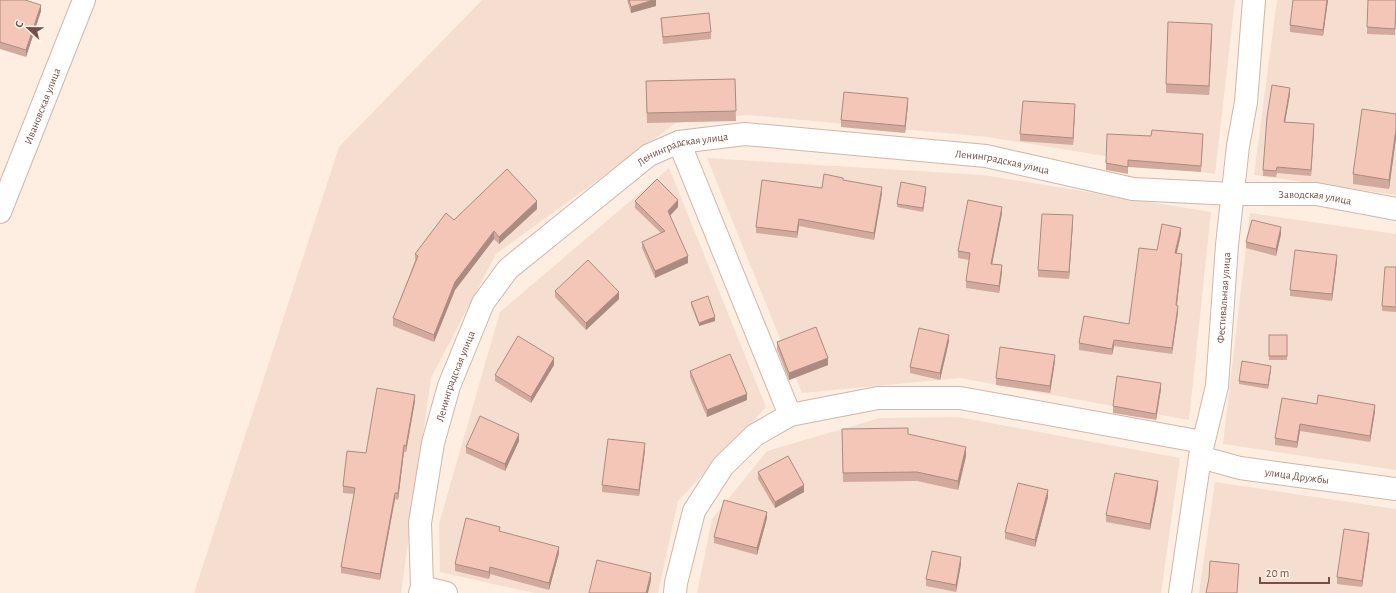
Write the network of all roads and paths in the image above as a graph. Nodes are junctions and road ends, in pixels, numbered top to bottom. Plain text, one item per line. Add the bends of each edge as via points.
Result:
1 (84, 0) edge
2 (1254, 0) edge
3 (679, 142) junction
4 (1232, 194) junction
5 (1396, 209) edge
6 (0, 212) edge
7 (790, 415) junction
8 (1202, 450) junction
9 (1396, 489) edge
10 (421, 590) edge
11 (446, 593) edge
12 (675, 593) edge
13 (1180, 593) edge

1 - 6 street, Ивановская улица
2 - 4 street, Фестивальная улица via 1246,102
3 - 4 street, Ленинградская улица via 745,134 986,156 1133,189
3 - 7 street
3 - 10 street, Ленинградская улица via 649,155 508,269 483,302 449,386 433,443 420,523
4 - 5 street, Заводская улица via 1316,194
4 - 8 street, Фестивальная улица via 1217,386
7 - 8 street, улица Дружбы via 878,398 960,398
7 - 12 street, улица Дружбы via 756,435 723,466 694,511
8 - 9 street, улица Дружбы via 1240,468
8 - 13 street, Фестивальная улица
10 - 11 street

